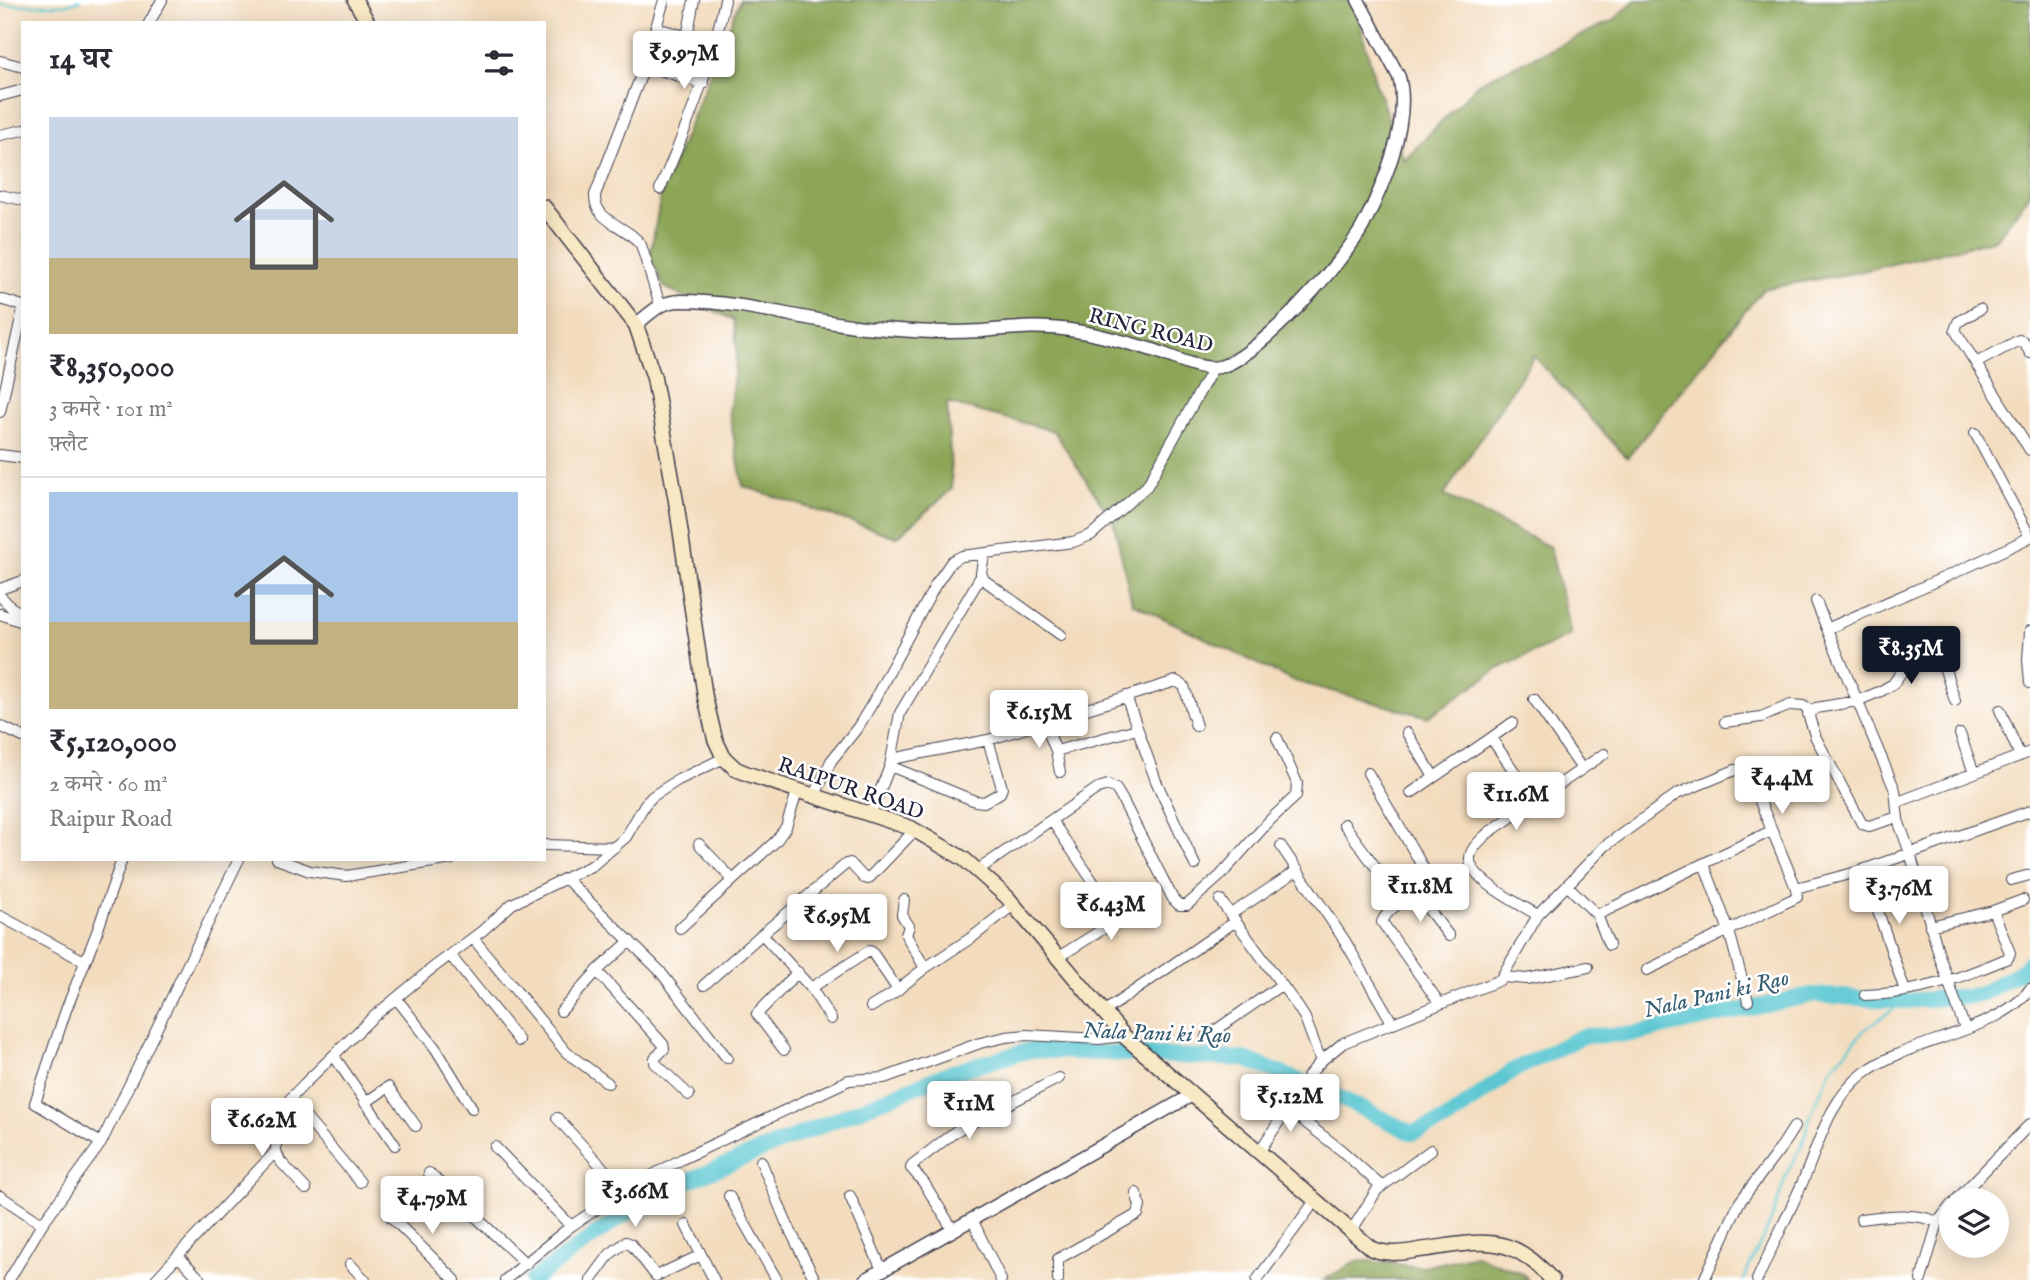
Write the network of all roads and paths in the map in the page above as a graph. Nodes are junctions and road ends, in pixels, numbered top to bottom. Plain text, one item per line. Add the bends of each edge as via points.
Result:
1 (162, 0) edge
2 (355, 0) edge
3 (664, 0) edge
4 (694, 0) edge
5 (725, 0) edge
6 (1358, 0) edge
7 (150, 21) edge
8 (367, 21) edge
9 (657, 28) junction
10 (687, 37) junction
11 (715, 45) junction
12 (0, 61) edge
13 (645, 65) junction
14 (21, 66) edge
15 (703, 84) junction
16 (21, 91) edge
17 (0, 96) edge
18 (18, 132) edge
19 (0, 135) edge
20 (0, 142) edge
21 (660, 189) dead end
22 (0, 195) edge
23 (21, 200) edge
24 (546, 210) edge
25 (0, 299) edge
26 (660, 305) junction
27 (21, 307) edge
28 (1980, 309) dead end
29 (21, 316) edge
30 (636, 326) junction
31 (2030, 353) edge
32 (0, 355) edge
33 (11, 357) junction
34 (1976, 363) junction
35 (1213, 368) junction
36 (0, 412) edge
37 (1975, 433) dead end
38 (2029, 448) edge
39 (0, 455) edge
40 (21, 458) edge
41 (2030, 537) edge
42 (984, 554) junction
43 (981, 576) junction
44 (21, 582) edge
45 (0, 589) edge
46 (0, 596) edge
47 (1816, 601) dead end
48 (21, 613) edge
49 (0, 614) edge
50 (21, 621) edge
51 (1827, 629) junction
52 (2030, 631) edge
53 (1061, 635) dead end
54 (2030, 683) edge
55 (1126, 696) junction
56 (1534, 699) dead end
57 (1857, 701) junction
58 (1955, 701) dead end
59 (1810, 710) junction
60 (2000, 710) dead end
61 (1044, 721) junction
62 (1725, 722) dead end
63 (1512, 723) dead end
64 (0, 726) edge
65 (1196, 726) dead end
66 (1137, 729) junction
67 (1407, 733) dead end
68 (1960, 734) dead end
69 (21, 736) edge
70 (1277, 737) dead end
71 (1490, 738) junction
72 (988, 740) junction
73 (1056, 751) junction
74 (1604, 754) dead end
75 (2025, 754) edge
76 (724, 758) junction
77 (891, 763) junction
78 (1581, 768) junction
79 (1060, 772) dead end
80 (1368, 773) dead end
81 (1974, 773) junction
82 (1434, 777) junction
83 (797, 792) junction
84 (1411, 793) dead end
85 (814, 797) junction
86 (1534, 800) junction
87 (1898, 802) junction
88 (2030, 811) edge
89 (871, 813) junction
90 (1898, 817) junction
91 (1052, 821) junction
92 (1345, 824) dead end
93 (915, 830) junction
94 (1771, 831) junction
95 (699, 844) dead end
96 (546, 845) edge
97 (1281, 846) dead end
98 (615, 847) junction
99 (1910, 853) junction
100 (121, 861) edge
101 (238, 861) edge
102 (282, 861) edge
103 (440, 861) edge
104 (1704, 864) junction
105 (1195, 865) dead end
106 (978, 870) junction
107 (1298, 870) junction
108 (1864, 870) junction
109 (2030, 875) edge
110 (566, 879) junction
111 (732, 879) junction
112 (2011, 880) dead end
113 (1568, 886) junction
114 (1796, 888) junction
115 (1098, 889) dead end
116 (1416, 893) junction
117 (904, 900) dead end
118 (1149, 900) dead end
119 (1220, 900) dead end
120 (2023, 901) dead end
121 (1401, 902) junction
122 (1013, 905) junction
123 (1993, 911) junction
124 (1538, 915) junction
125 (1597, 915) junction
126 (0, 916) edge
127 (1233, 918) junction
128 (1930, 926) junction
129 (680, 928) dead end
130 (1729, 931) junction
131 (762, 934) junction
132 (1449, 936) dead end
133 (473, 939) junction
134 (630, 941) junction
135 (1609, 945) dead end
136 (450, 956) junction
137 (1056, 958) junction
138 (84, 961) junction
139 (1588, 967) dead end
140 (925, 968) junction
141 (1647, 970) dead end
142 (597, 971) junction
143 (798, 972) junction
144 (1503, 977) junction
145 (704, 985) dead end
146 (1282, 985) junction
147 (1949, 986) junction
148 (811, 988) junction
149 (2030, 989) edge
150 (898, 990) junction
151 (1905, 991) junction
152 (1865, 995) dead end
153 (396, 998) junction
154 (1748, 1001) dead end
155 (1440, 1004) junction
156 (871, 1007) dead end
157 (561, 1011) dead end
158 (1102, 1013) junction
159 (831, 1019) dead end
160 (1393, 1024) junction
161 (1965, 1029) junction
162 (1206, 1037) dead end
163 (1127, 1039) junction
164 (519, 1041) dead end
165 (783, 1050) dead end
166 (334, 1056) junction
167 (727, 1058) dead end
168 (1321, 1061) junction
169 (1059, 1078) dead end
170 (608, 1083) dead end
171 (689, 1095) dead end
172 (1192, 1095) junction
173 (290, 1099) junction
174 (365, 1103) junction
175 (472, 1108) dead end
176 (1289, 1109) junction
177 (557, 1118) dead end
178 (2030, 1124) edge
179 (416, 1126) dead end
180 (1794, 1127) dead end
181 (101, 1143) junction
182 (395, 1145) dead end
183 (495, 1147) dead end
184 (1431, 1150) dead end
185 (276, 1151) junction
186 (1259, 1152) junction
187 (761, 1161) dead end
188 (429, 1173) dead end
189 (360, 1182) dead end
190 (1381, 1186) junction
191 (1968, 1188) edge
192 (306, 1189) dead end
193 (624, 1191) junction
194 (1136, 1193) dead end
195 (0, 1196) edge
196 (729, 1196) dead end
197 (850, 1196) dead end
198 (1315, 1200) junction
199 (388, 1214) dead end
200 (972, 1219) junction
201 (1861, 1219) dead end
202 (1938, 1222) joint
203 (42, 1224) junction
204 (571, 1226) junction
205 (686, 1226) dead end
206 (953, 1230) junction
207 (1350, 1233) junction
208 (701, 1255) junction
209 (178, 1256) junction
210 (351, 1264) dead end
211 (526, 1264) junction
212 (882, 1270) junction
213 (9, 1280) edge
214 (155, 1280) edge
215 (201, 1280) edge
216 (365, 1280) edge
217 (455, 1280) edge
218 (505, 1280) edge
219 (591, 1280) edge
220 (713, 1280) edge
221 (776, 1280) edge
222 (815, 1280) edge
223 (865, 1280) edge
224 (1001, 1280) edge
225 (1058, 1280) edge
226 (1257, 1280) edge
227 (1552, 1280) edge
228 (1704, 1280) edge
229 (1757, 1280) edge
230 (1921, 1280) edge

1 - 7 street
2 - 8 main road
3 - 9 street
4 - 10 street
5 - 11 street
6 - 35 street, RING ROAD via 1403,91 1399,130 1372,209 1360,233 1316,291 1247,352
9 - 10 street
9 - 13 street
10 - 11 street
11 - 15 street
12 - 14 street
13 - 15 street
13 - 26 street via 595,202 601,215 641,245
15 - 21 street
16 - 17 street
18 - 19 street
18 - 20 street
22 - 23 street
24 - 30 main road
25 - 27 street
26 - 30 street
26 - 35 street, RING ROAD via 680,301 723,304 887,330 1051,327
28 - 34 street via 1955,327
29 - 33 street
30 - 76 main road via 661,405 705,697
31 - 34 street via 2019,340
32 - 33 street
33 - 36 street
34 - 38 street
35 - 42 street via 1147,486 1091,535 1073,542
37 - 41 street
39 - 40 street
41 - 51 street
42 - 43 street
42 - 85 street via 956,558 946,568 872,704 831,761
43 - 53 street
43 - 77 street via 903,706
44 - 45 street
46 - 48 street
47 - 51 street
49 - 50 street
51 - 57 street
52 - 54 street
55 - 61 street
55 - 65 street via 1181,682
55 - 66 street
56 - 78 street
57 - 58 street via 1892,685 1903,670 1937,655
57 - 59 street
57 - 87 street
59 - 62 street via 1791,705 1761,718
59 - 90 street via 1811,726 1862,824
60 - 75 street
61 - 72 street
61 - 73 street
63 - 71 street
64 - 69 street
66 - 73 street
66 - 105 street
67 - 82 street
68 - 81 street
70 - 91 street via 1297,783 1296,796 1187,905 1173,899 1113,786 1098,788
71 - 82 street
71 - 86 street
72 - 77 street
72 - 77 street via 1002,788 984,803
73 - 79 street
74 - 78 street
75 - 81 street
76 - 83 main road, RAIPUR ROAD via 736,769
76 - 98 street via 653,796 630,833
77 - 89 street
78 - 86 street
80 - 116 street via 1429,874 1429,884
81 - 87 street
82 - 84 street
83 - 85 main road, RAIPUR ROAD
83 - 111 street via 786,827 776,841
85 - 89 main road, RAIPUR ROAD
86 - 124 street via 1478,842 1470,860 1484,880
87 - 90 street
88 - 99 street
89 - 93 main road, RAIPUR ROAD
90 - 99 street
91 - 106 street
91 - 115 street
92 - 121 street
93 - 106 main road, RAIPUR ROAD
93 - 131 street via 869,878 846,864
94 - 104 street
94 - 113 street via 1749,775 1735,770 1665,802 1605,846
94 - 114 street
95 - 111 street
96 - 98 street
97 - 107 street
98 - 110 street
99 - 108 street
99 - 128 street
100 - 138 street
101 - 181 street
102 - 103 street via 346,876
104 - 125 street
104 - 130 street
106 - 122 main road, RAIPUR ROAD
107 - 127 street
107 - 160 street
108 - 114 street
108 - 151 street
109 - 112 street
110 - 133 street via 521,898
110 - 134 street
111 - 129 street
113 - 124 street
113 - 125 street
114 - 130 street via 1795,899
116 - 121 street
116 - 132 street
117 - 140 street via 901,915 909,926 906,935
118 - 137 street
119 - 127 street
120 - 123 street
121 - 155 street via 1382,922
122 - 137 main road, RAIPUR ROAD
122 - 140 street
123 - 128 street
123 - 147 street via 2010,957
124 - 144 street
125 - 135 street
126 - 138 street
127 - 146 street
127 - 158 street
128 - 147 street
130 - 141 street
130 - 154 street
131 - 143 street
131 - 145 street
133 - 136 street
133 - 170 street via 566,1052
134 - 142 street
134 - 167 street
136 - 153 street
136 - 164 street
137 - 158 main road, RAIPUR ROAD
138 - 181 street via 35,1104
139 - 144 street via 1527,979
140 - 150 street
142 - 157 street
142 - 171 street via 663,1044 655,1063
143 - 148 street
143 - 165 street via 757,1014
144 - 155 street
146 - 162 street
146 - 168 street via 1305,1018
147 - 151 street
147 - 161 street
148 - 150 street via 871,951
148 - 159 street
149 - 161 street via 2015,1004
150 - 156 street
151 - 152 street
153 - 166 street
153 - 175 street via 436,1049
155 - 160 street
158 - 163 main road, RAIPUR ROAD
160 - 168 street via 1343,1043
161 - 229 street via 1876,1065 1845,1092 1825,1122
163 - 172 main road, RAIPUR ROAD
163 - 193 street via 1006,1037 891,1076 849,1080
166 - 173 street
166 - 174 street
168 - 176 street
169 - 206 street via 956,1130 912,1165
172 - 186 main road, RAIPUR ROAD
172 - 200 street
173 - 185 street via 279,1123
173 - 189 street
174 - 179 street via 388,1087
174 - 182 street
176 - 186 street
176 - 190 street
177 - 193 street
178 - 191 street
180 - 228 street via 1739,1203
181 - 203 street
183 - 204 street
184 - 190 street
185 - 192 street
185 - 209 street
186 - 198 main road, RAIPUR ROAD
187 - 222 street
188 - 211 street
190 - 207 street
193 - 204 street
194 - 225 street via 1138,1214 1058,1259
195 - 203 street
196 - 221 street
197 - 212 street
198 - 207 main road, RAIPUR ROAD
198 - 226 street
199 - 217 street
200 - 206 street
200 - 224 street
201 - 202 street via 1908,1216
202 - 230 street
203 - 213 street
204 - 211 street
205 - 208 street
206 - 212 street
207 - 227 main road, RAIPUR ROAD via 1371,1250 1389,1254 1497,1242 1524,1254
208 - 219 street via 656,1276 626,1242 610,1254
208 - 220 street
209 - 214 street
209 - 215 street
210 - 216 street
211 - 218 street
212 - 223 street

